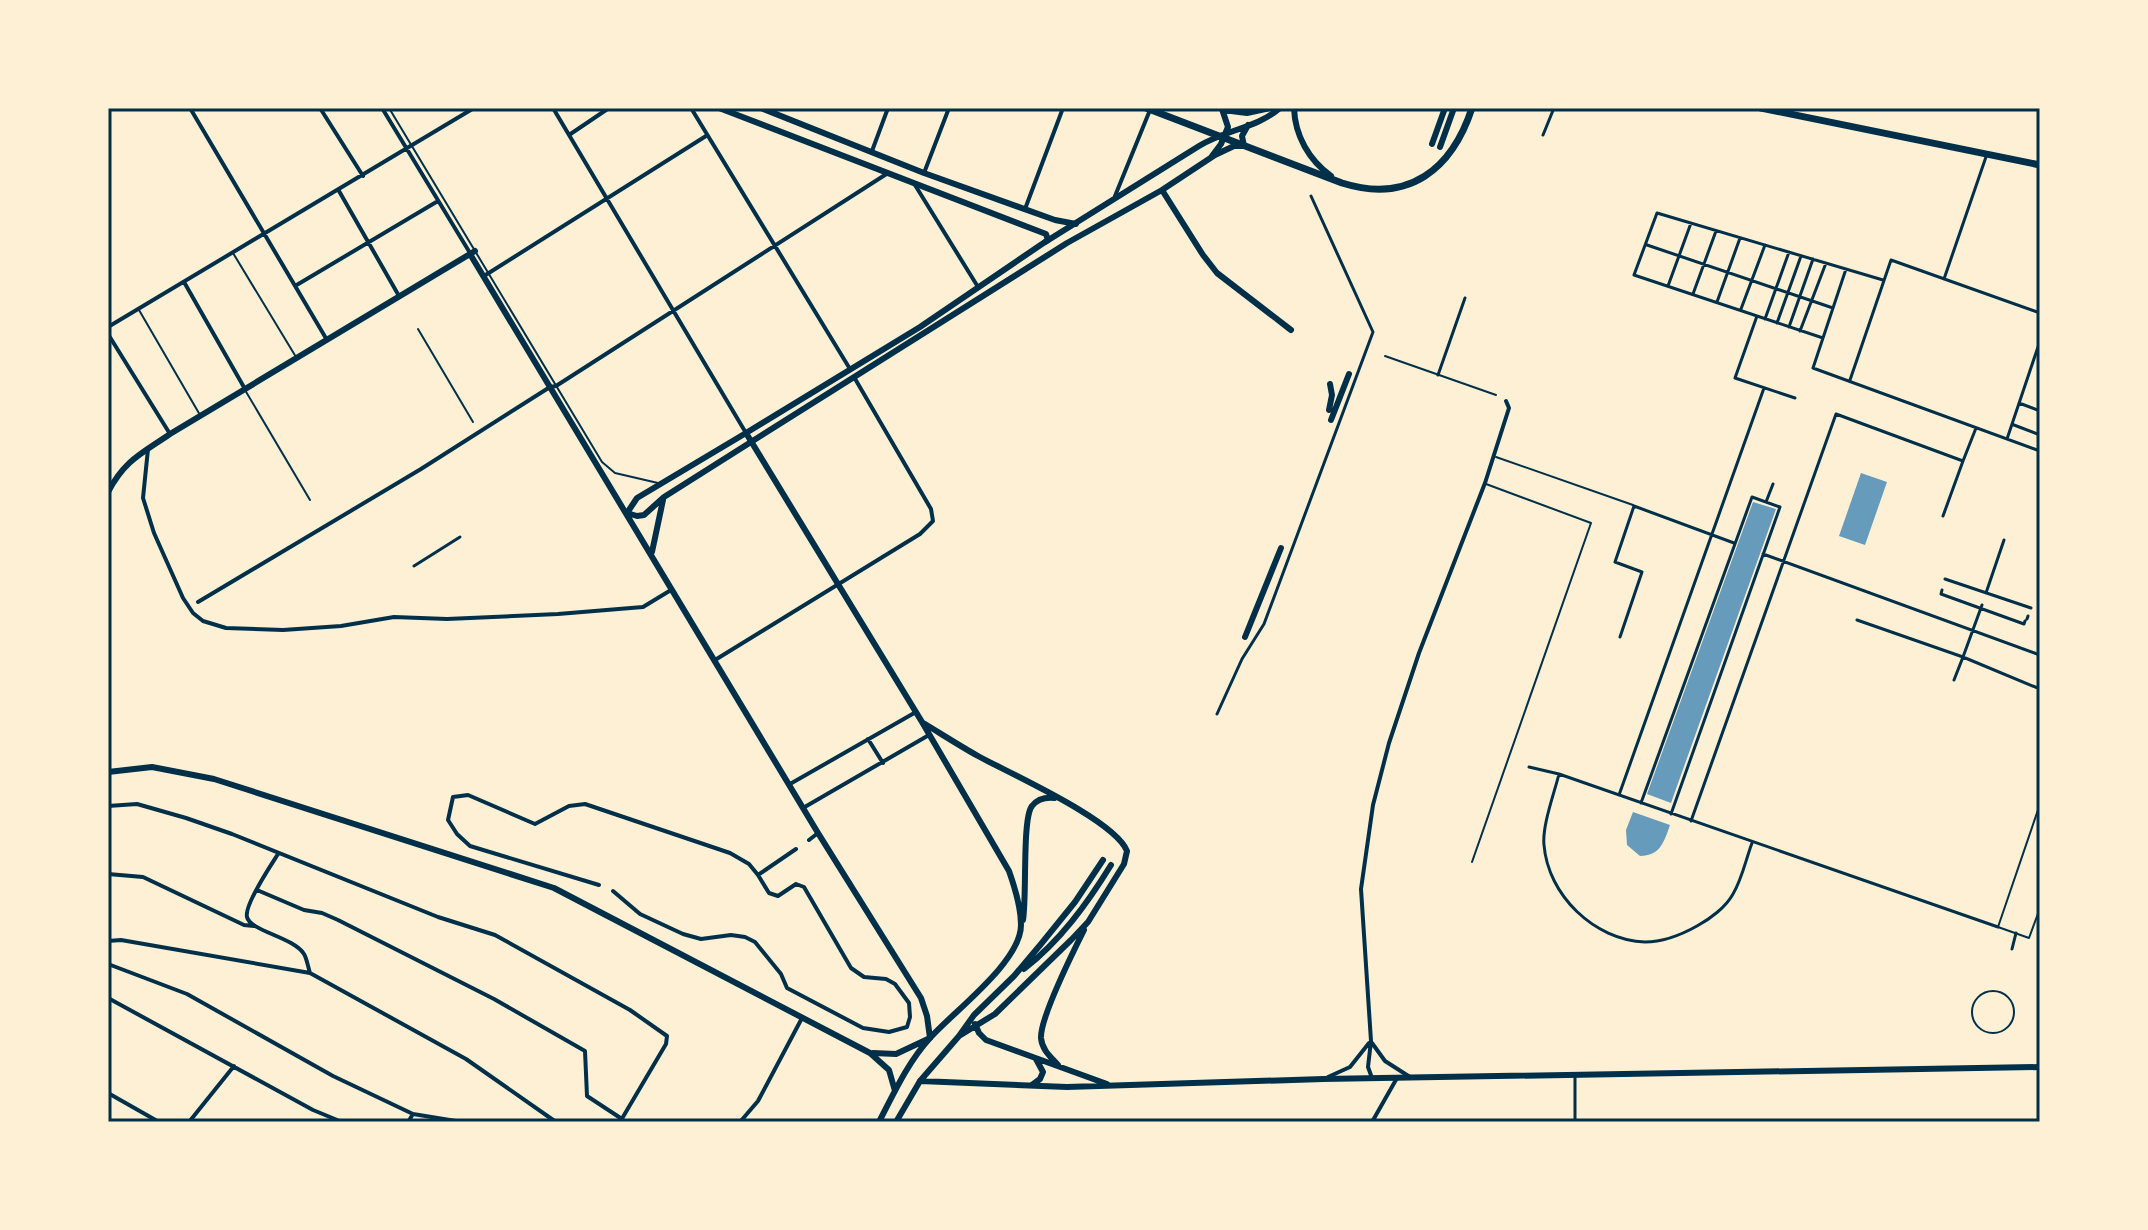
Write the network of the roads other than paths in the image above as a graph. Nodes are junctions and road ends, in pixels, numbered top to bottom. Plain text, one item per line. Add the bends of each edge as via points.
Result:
1 (190, 108) edge
2 (320, 108) edge
3 (382, 108) edge
4 (389, 108) edge
5 (474, 108) edge
6 (553, 108) edge
7 (609, 108) edge
8 (691, 108) edge
9 (719, 108) edge
10 (761, 108) edge
11 (888, 108) edge
12 (949, 108) edge
13 (1063, 108) edge
14 (1270, 108) edge
15 (1280, 108) edge
16 (1294, 108) edge
17 (1445, 108) edge
18 (1454, 108) edge
19 (1472, 108) edge
20 (1554, 108) edge
21 (1761, 108) edge
22 (1148, 109) edge
23 (1221, 109) edge
24 (1249, 125) junction
25 (1193, 127) junction
26 (569, 135) junction
27 (1543, 135) dead end
28 (706, 136) junction
29 (1222, 136) junction
30 (1199, 146) junction
31 (1244, 146) junction
32 (409, 148) junction
33 (872, 151) junction
34 (1987, 154) junction
35 (1210, 158) junction
36 (2040, 165) edge
37 (906, 166) junction
38 (888, 173) junction
39 (924, 173) junction
40 (363, 176) junction
41 (902, 178) junction
42 (913, 183) junction
43 (1342, 183) junction
44 (338, 190) junction
45 (1162, 190) junction
46 (1311, 196) dead end
47 (1114, 199) junction
48 (606, 200) junction
49 (438, 201) junction
50 (1025, 209) junction
51 (1691, 223) junction
52 (1076, 224) junction
53 (1716, 231) junction
54 (263, 235) junction
55 (1740, 238) junction
56 (369, 244) junction
57 (1042, 244) junction
58 (776, 245) junction
59 (1645, 245) junction
60 (1765, 245) junction
61 (473, 252) junction
62 (1789, 252) junction
63 (233, 253) junction
64 (1679, 256) junction
65 (1801, 256) junction
66 (1813, 259) junction
67 (1826, 263) junction
68 (1704, 264) junction
69 (1846, 269) junction
70 (1728, 272) junction
71 (486, 275) junction
72 (1944, 279) junction
73 (1883, 280) junction
74 (1752, 281) junction
75 (184, 282) junction
76 (295, 286) junction
77 (1668, 286) junction
78 (1776, 288) junction
79 (979, 289) junction
80 (1788, 293) junction
81 (1693, 294) junction
82 (399, 296) junction
83 (1800, 297) junction
84 (1465, 298) dead end
85 (1812, 301) junction
86 (1716, 302) junction
87 (1833, 308) junction
88 (138, 309) junction
89 (1741, 310) junction
90 (673, 312) junction
91 (2040, 313) edge
92 (1757, 316) junction
93 (1765, 319) junction
94 (1777, 323) junction
95 (108, 327) edge
96 (1789, 327) junction
97 (418, 329) dead end
98 (1291, 330) dead end
99 (1800, 331) junction
100 (108, 334) edge
101 (1823, 338) junction
102 (327, 340) junction
103 (2040, 341) edge
104 (1385, 356) dead end
105 (2035, 357) junction
106 (296, 358) junction
107 (2040, 359) edge
108 (851, 371) junction
109 (1349, 374) dead end
110 (1438, 375) junction
111 (855, 378) junction
112 (1850, 381) junction
113 (1330, 384) dead end
114 (553, 386) junction
115 (1764, 388) junction
116 (245, 389) junction
117 (1496, 395) dead end
118 (1795, 398) dead end
119 (1506, 401) dead end
120 (2019, 403) junction
121 (1329, 410) dead end
122 (2040, 411) edge
123 (201, 416) junction
124 (1331, 420) dead end
125 (473, 422) dead end
126 (2012, 424) junction
127 (1976, 428) junction
128 (746, 433) junction
129 (170, 434) junction
130 (2040, 435) edge
131 (2007, 439) junction
132 (751, 442) junction
133 (148, 449) junction
134 (2040, 451) edge
135 (1494, 456) junction
136 (1963, 461) junction
137 (664, 483) junction
138 (1485, 483) junction
139 (1773, 484) dead end
140 (108, 492) edge
141 (664, 497) junction
142 (310, 500) dead end
143 (1766, 502) junction
144 (1634, 506) junction
145 (627, 513) junction
146 (1943, 516) dead end
147 (1712, 535) junction
148 (460, 537) dead end
149 (2004, 540) dead end
150 (1734, 543) junction
151 (1281, 548) dead end
152 (652, 554) junction
153 (1763, 554) junction
154 (1784, 561) junction
155 (414, 566) dead end
156 (838, 584) junction
157 (673, 589) junction
158 (1983, 600) junction
159 (198, 602) dead end
160 (1857, 620) dead end
161 (1973, 631) junction
162 (1245, 637) dead end
163 (1620, 637) dead end
164 (2040, 655) edge
165 (1963, 657) junction
166 (715, 660) junction
167 (1954, 680) dead end
168 (2040, 689) edge
169 (916, 712) junction
170 (1217, 714) dead end
171 (922, 722) junction
172 (929, 734) junction
173 (868, 739) junction
174 (883, 763) junction
175 (1529, 767) dead end
176 (108, 772) edge
177 (1559, 774) junction
178 (789, 785) junction
179 (1619, 795) junction
180 (1063, 799) junction
181 (1641, 803) junction
182 (2040, 804) edge
183 (108, 806) edge
184 (803, 808) junction
185 (1671, 814) junction
186 (1691, 821) junction
187 (818, 833) junction
188 (809, 840) dead end
189 (1752, 842) junction
190 (796, 849) dead end
191 (278, 854) junction
192 (1103, 860) dead end
193 (1472, 862) dead end
194 (1111, 865) dead end
195 (108, 874) edge
196 (758, 875) junction
197 (599, 885) dead end
198 (257, 890) junction
199 (613, 891) dead end
200 (2040, 908) edge
201 (1088, 922) junction
202 (256, 926) junction
203 (1021, 927) junction
204 (1998, 927) junction
205 (2016, 933) junction
206 (108, 941) edge
207 (2012, 949) dead end
208 (108, 964) edge
209 (310, 973) junction
210 (1014, 976) junction
211 (108, 998) edge
212 (974, 1015) junction
213 (802, 1018) junction
214 (976, 1028) junction
215 (1989, 1033) joint
216 (959, 1036) junction
217 (930, 1038) junction
218 (1371, 1041) junction
219 (870, 1053) junction
220 (1034, 1057) junction
221 (234, 1066) junction
222 (1061, 1067) junction
223 (2040, 1067) edge
224 (1575, 1075) junction
225 (1372, 1078) junction
226 (1397, 1078) junction
227 (1411, 1078) junction
228 (1323, 1079) junction
229 (920, 1081) junction
230 (1032, 1085) junction
231 (1110, 1085) junction
232 (895, 1091) junction
233 (108, 1093) edge
234 (544, 1113) junction
235 (413, 1114) junction
236 (621, 1121) edge
237 (159, 1122) edge
238 (189, 1122) edge
239 (342, 1122) edge
240 (408, 1122) edge
241 (462, 1122) edge
242 (545, 1122) edge
243 (556, 1122) edge
244 (740, 1122) edge
245 (879, 1122) edge
246 (896, 1122) edge
247 (1372, 1122) edge
248 (1575, 1122) edge

1 - 54 street
2 - 40 street
3 - 32 street
4 - 32 lane
5 - 32 street
6 - 26 street
7 - 26 street
8 - 28 street
9 - 38 main road
10 - 33 main road
11 - 33 street
12 - 39 street
13 - 50 street
14 - 23 main road via 1247,113
15 - 24 main road
16 - 43 main road via 1307,151
17 - 18 main road via 1436,146
19 - 43 main road via 1455,149 1426,176 1384,189
20 - 27 street
21 - 34 main road
22 - 25 main road
22 - 47 street
23 - 29 main road via 1228,123
24 - 29 main road
24 - 31 main road via 1242,136
25 - 29 main road
25 - 30 main road via 1201,137
26 - 48 street
28 - 48 street
28 - 58 street
29 - 30 main road
29 - 31 main road
29 - 35 main road
30 - 47 main road
31 - 35 main road
31 - 43 main road
32 - 40 street
32 - 49 street
32 - 61 lane
33 - 37 main road
34 - 36 main road
34 - 72 street
35 - 45 main road
37 - 39 main road
37 - 41 main road
38 - 41 main road
38 - 58 street
39 - 50 main road
40 - 44 street
41 - 42 main road
42 - 57 main road via 1046,234 1048,240
42 - 79 street
44 - 54 street
44 - 56 street
45 - 98 main road via 1217,273
45 - 111 main road via 1067,243
46 - 170 street via 1373,332 1261,630
47 - 52 main road
48 - 71 street
48 - 90 street
49 - 56 street
49 - 61 street
50 - 52 main road
51 - 53 street
51 - 59 street via 1657,213
51 - 64 street
52 - 57 main road
53 - 55 street
53 - 68 street
54 - 63 street
54 - 76 street
55 - 60 street
55 - 70 street
56 - 76 street
56 - 82 street
57 - 79 main road
58 - 90 street
58 - 108 street
59 - 64 street
59 - 77 street via 1634,275
60 - 62 street
60 - 74 street
61 - 71 main road
61 - 82 main road
62 - 65 street
62 - 78 street
63 - 75 street
63 - 106 lane
64 - 68 street
64 - 77 street
65 - 66 street
65 - 80 street
66 - 67 street
66 - 83 street
67 - 69 street
67 - 85 street
68 - 70 street
68 - 81 street
69 - 73 street
69 - 87 street
70 - 74 street
70 - 86 street
71 - 114 main road
72 - 73 street via 1891,260
72 - 91 street
73 - 112 street
74 - 78 street
74 - 89 street
75 - 88 street
75 - 116 street
76 - 102 street
77 - 81 street
78 - 80 street
78 - 93 street
79 - 108 main road
80 - 83 street
80 - 94 street
81 - 86 street
82 - 102 main road
83 - 85 street
83 - 96 street
84 - 110 street
85 - 87 street
85 - 99 street
86 - 89 street
87 - 101 street
88 - 95 street
88 - 123 lane
89 - 92 street
90 - 114 street
90 - 128 street
92 - 93 street
92 - 115 street via 1735,378
93 - 94 street
94 - 96 street
96 - 99 street
97 - 125 lane
99 - 101 street
100 - 129 street
101 - 112 street via 1813,368
102 - 106 main road
103 - 105 street
104 - 110 lane
105 - 107 street
105 - 120 street
106 - 116 main road
108 - 111 street
108 - 128 main road
109 - 124 main road
110 - 117 lane
111 - 132 main road
111 - 156 street via 933,521
112 - 127 street
113 - 121 main road
114 - 137 lane via 602,462 615,473
114 - 145 main road
114 - 159 street
115 - 118 street
115 - 147 street
116 - 123 main road
116 - 142 lane
119 - 135 street via 1509,408
120 - 122 street
120 - 126 street
123 - 129 main road
126 - 130 street
126 - 131 street
127 - 131 street
127 - 136 street
128 - 132 main road
128 - 137 main road
129 - 133 main road
131 - 134 street
132 - 141 main road
132 - 156 main road
133 - 140 main road via 119,471
133 - 157 street via 143,498 154,533 193,613 226,628 312,628 394,617 447,619 643,607
135 - 138 street
135 - 144 lane
136 - 146 street
136 - 154 street via 1836,414
137 - 145 main road via 635,500
138 - 193 lane via 1591,523
138 - 218 street via 1419,653 1373,805 1361,889
139 - 143 street
141 - 145 main road via 641,516
141 - 152 main road
143 - 150 street via 1752,497
143 - 153 street via 1780,507
144 - 147 street
144 - 163 street via 1615,562 1642,572
145 - 152 main road
147 - 150 street
147 - 179 street
148 - 155 street
149 - 158 street
150 - 181 street
151 - 162 main road
152 - 157 main road
153 - 154 street
153 - 185 street
154 - 161 street
154 - 186 street
156 - 166 street
156 - 169 main road
157 - 166 main road
158 - 158 street via 1941,594 1944,585
158 - 158 street via 2024,624 2028,615
158 - 161 street
160 - 165 street
161 - 164 street
161 - 165 street
165 - 167 street
165 - 168 street
166 - 178 main road
169 - 171 main road
169 - 173 street
171 - 172 main road
171 - 180 main road
172 - 174 street
172 - 203 main road via 1009,871
173 - 174 street
173 - 178 street
174 - 184 street
175 - 177 street
176 - 213 main road via 152,767 214,779 554,888
177 - 179 street
177 - 189 street via 1543,843 1550,876 1565,901 1614,934 1645,942 1677,937 1710,918 1733,895
178 - 184 main road
179 - 181 street
180 - 201 main road via 1127,851
180 - 203 main road via 1042,798 1029,811
181 - 185 street
182 - 204 lane
183 - 191 street via 137,804
184 - 187 main road
185 - 186 street
186 - 189 street
187 - 188 street
187 - 217 main road via 921,998
189 - 204 street
190 - 196 street
191 - 198 street
191 - 236 street via 495,935 663,1031 666,1044
192 - 210 main road
194 - 210 main road via 1053,943
195 - 202 street via 143,877
196 - 197 street via 730,853 585,804 569,806 535,824 468,795 453,797 448,820 470,846
196 - 199 street via 769,893 778,896 796,884 804,887 851,968 864,977 895,984 909,1003 907,1027 889,1032 863,1028 787,988 755,942 731,935 701,939 670,929 640,914
198 - 202 street via 246,913
198 - 236 street via 338,920 585,1051 587,1096
200 - 205 lane via 2029,938
201 - 214 main road
201 - 222 main road via 1042,1030 1043,1045
202 - 209 street via 285,938 304,954
203 - 217 main road via 1008,959
204 - 205 lane
205 - 207 street
206 - 209 street
208 - 235 street via 187,994
209 - 234 street via 466,1059
210 - 212 main road
211 - 221 street
212 - 214 main road
212 - 216 main road
213 - 219 main road
213 - 244 street via 758,1101
214 - 216 main road
214 - 220 main road via 986,1040
215 - 215 lane via 2002,1031 2012,1021 2014,1008 2000,992 1981,995 1973,1006 1973,1020
216 - 229 main road
217 - 219 main road via 896,1054
217 - 232 main road
218 - 225 street
218 - 227 street via 1385,1061
218 - 228 street via 1350,1067
219 - 232 main road via 889,1070
220 - 222 main road
220 - 230 main road via 1043,1072
221 - 238 street
221 - 239 street
222 - 231 main road
223 - 224 main road
224 - 227 main road
224 - 248 street
225 - 226 main road
225 - 228 main road
226 - 227 main road
226 - 247 street
228 - 231 main road
229 - 230 main road
229 - 246 main road
230 - 231 main road
232 - 245 main road
233 - 237 street
234 - 242 street
234 - 243 street
235 - 240 street
235 - 241 street

